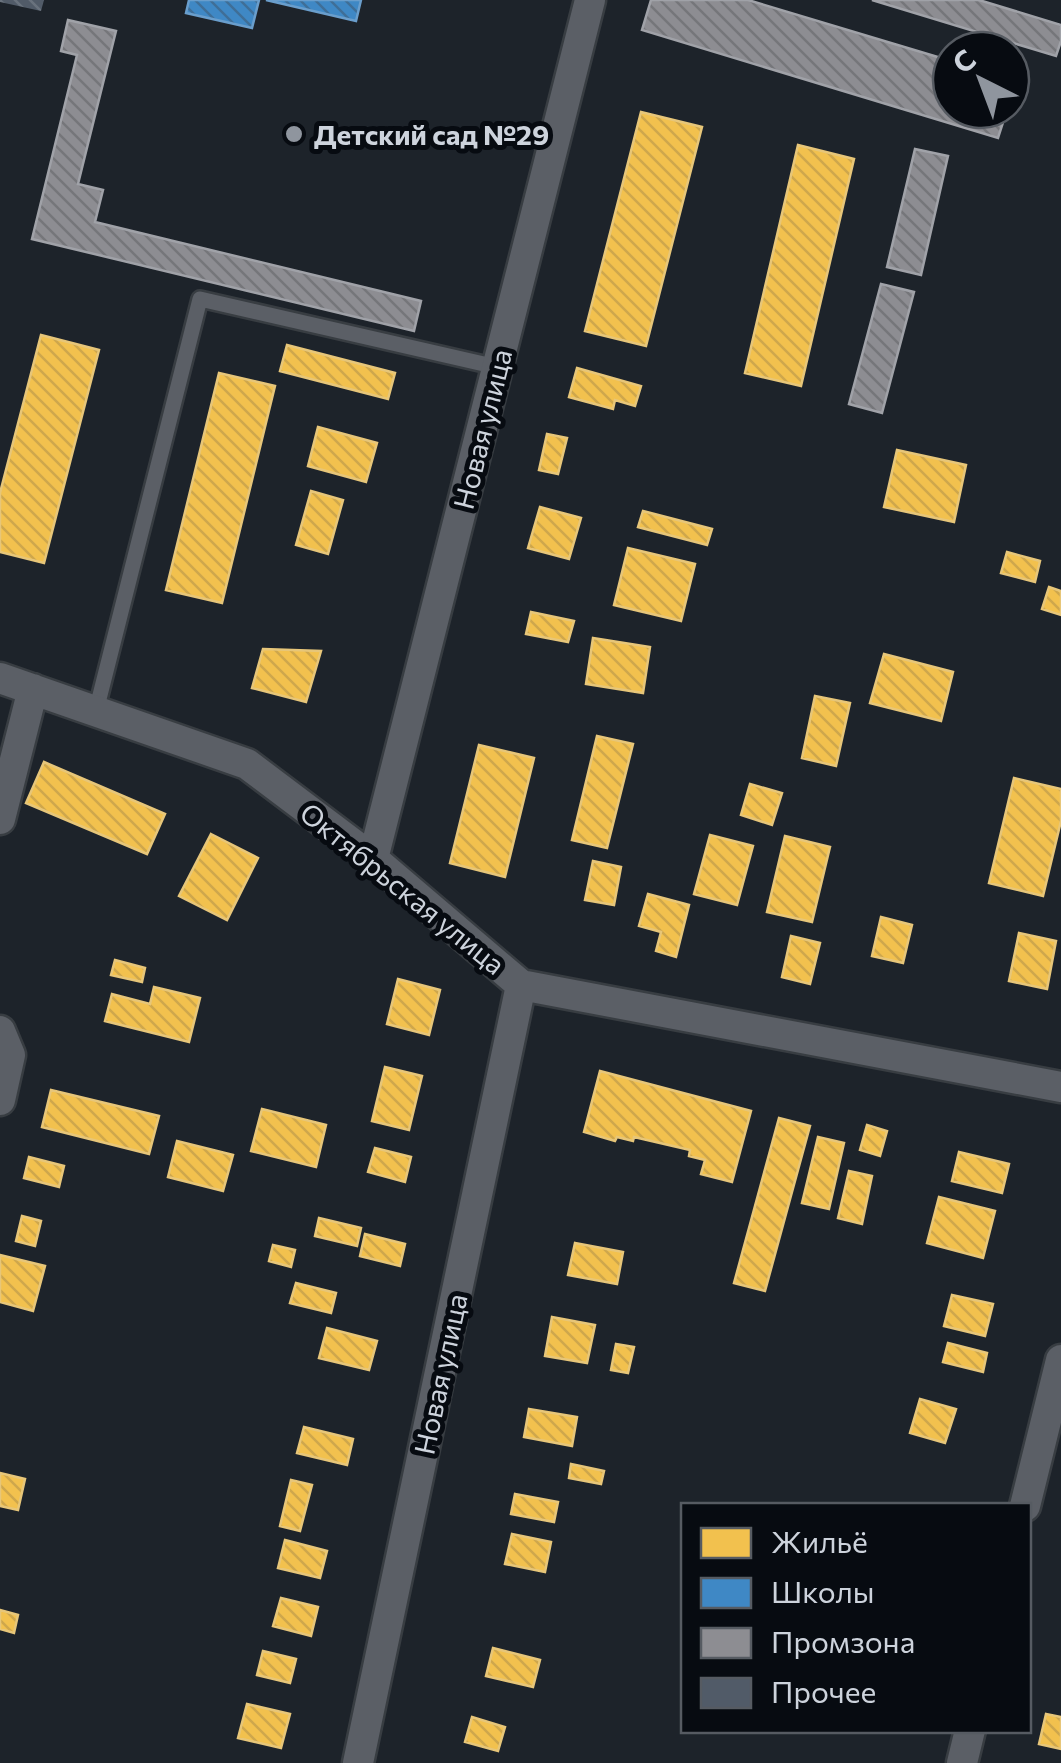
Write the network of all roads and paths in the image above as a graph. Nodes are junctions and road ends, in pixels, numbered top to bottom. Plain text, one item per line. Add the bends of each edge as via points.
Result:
1 (590, 0) edge
2 (497, 368) junction
3 (0, 678) edge
4 (33, 689) junction
5 (96, 711) junction
6 (0, 819) edge
7 (373, 859) junction
8 (521, 985) junction
9 (0, 1031) edge
10 (1061, 1087) edge
11 (0, 1100) edge
12 (1061, 1360) edge
13 (1026, 1503) edge
14 (969, 1733) edge
15 (358, 1763) edge
16 (962, 1763) edge

1 - 2 street, Новая улица
2 - 5 lane via 200,299
2 - 7 street, Новая улица
3 - 4 street, Октябрьская улица
4 - 5 street, Октябрьская улица
4 - 6 street
5 - 7 street, Октябрьская улица via 247,764
7 - 8 street, Октябрьская улица
8 - 10 street, Октябрьская улица
8 - 15 street, Новая улица
9 - 11 street via 10,1055
12 - 13 street
14 - 16 street

